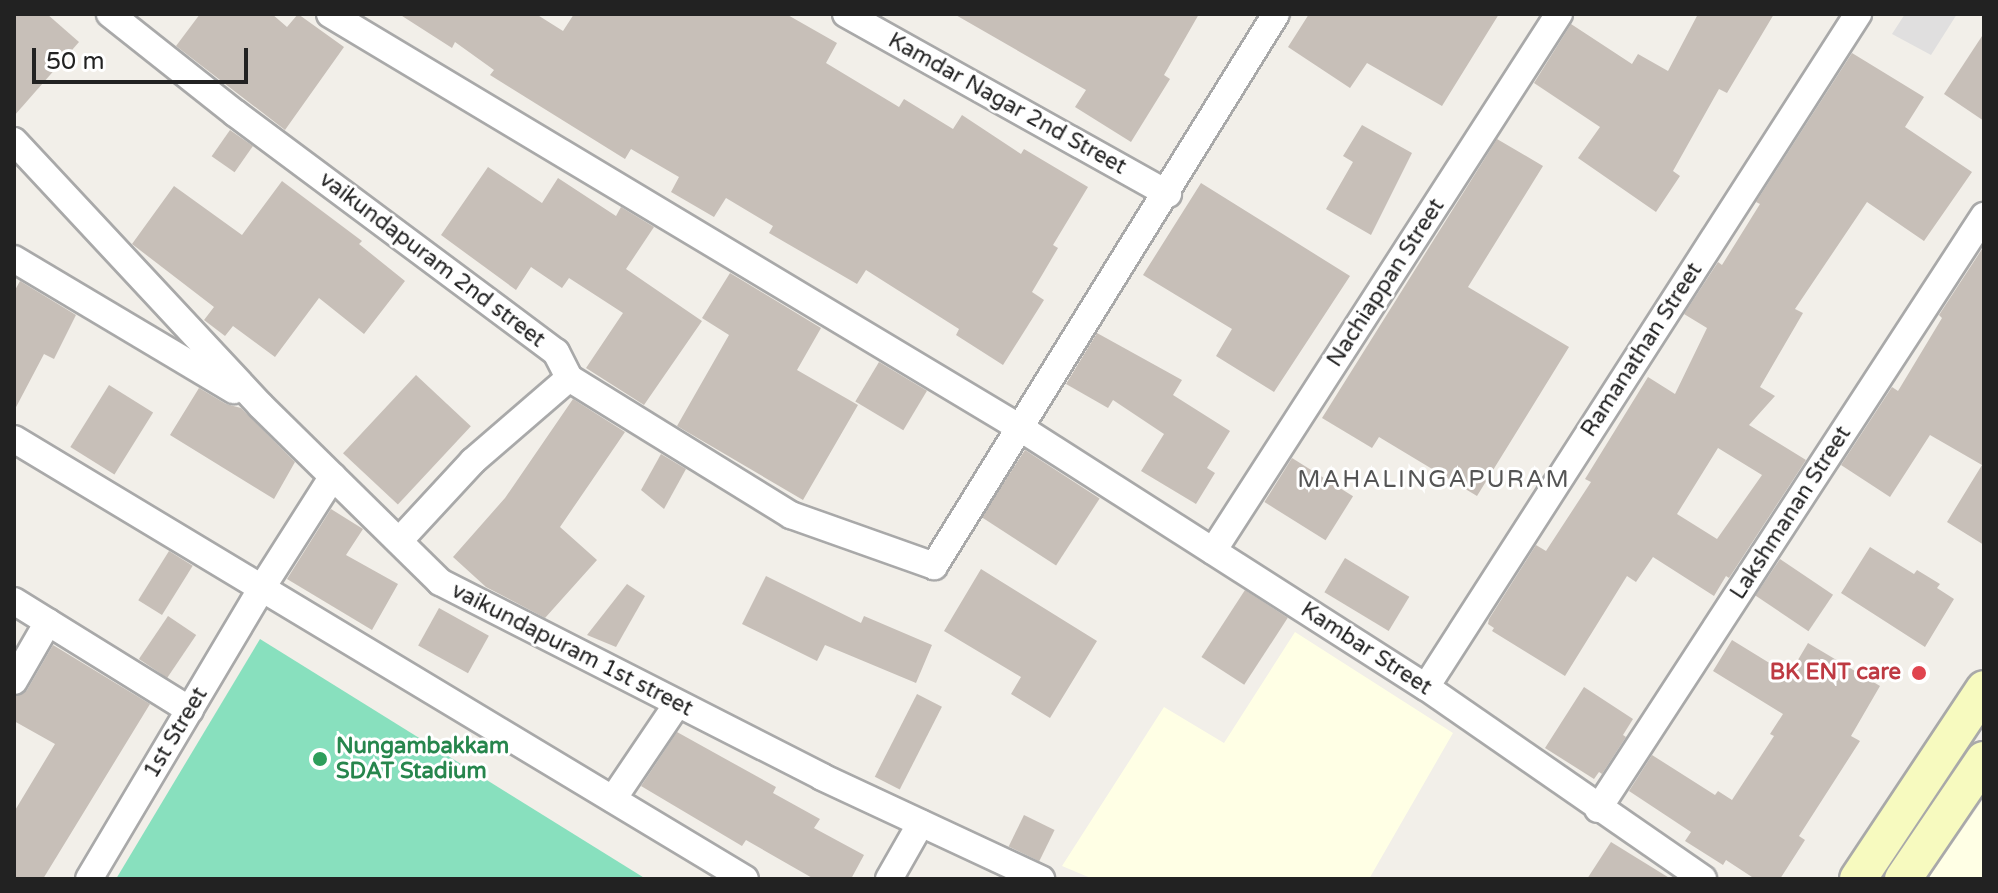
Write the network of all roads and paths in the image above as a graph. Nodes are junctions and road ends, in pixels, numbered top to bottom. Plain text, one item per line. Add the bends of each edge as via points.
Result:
1 (110, 14) edge
2 (330, 14) edge
3 (846, 14) edge
4 (1276, 14) edge
5 (1559, 14) edge
6 (1858, 14) edge
7 (14, 141) edge
8 (1168, 194) junction
9 (1984, 216) edge
10 (14, 259) edge
11 (569, 378) junction
12 (261, 406) junction
13 (1022, 429) junction
14 (14, 439) edge
15 (333, 476) junction
16 (399, 541) junction
17 (1213, 551) junction
18 (263, 586) junction
19 (14, 601) edge
20 (48, 622) junction
21 (14, 681) edge
22 (1426, 687) junction
23 (1984, 689) edge
24 (677, 704) junction
25 (190, 710) junction
26 (1984, 760) edge
27 (613, 799) junction
28 (1598, 809) junction
29 (921, 823) junction
30 (89, 879) edge
31 (745, 879) edge
32 (889, 879) edge
33 (1041, 879) edge
34 (1703, 879) edge
35 (1858, 879) edge
36 (1903, 879) edge

1 - 11 street, vaikundapuram 2nd street via 556,352
2 - 13 street, Kambar Street
3 - 8 street, Kamdar Nagar 2nd Street
4 - 8 street
5 - 17 street, Nachiappan Street
6 - 22 street, Ramanathan Street
7 - 12 street, vaikundapuram 1st street
8 - 13 street
9 - 28 street, Lakshmanan Street
10 - 12 street
11 - 13 street, vaikundapuram 2nd street via 791,515 934,566
11 - 16 street via 473,461
12 - 15 street, vaikundapuram 1st street
13 - 17 street, Kambar Street
14 - 18 street
15 - 16 street, vaikundapuram 1st street
15 - 18 street, 1st Street
16 - 24 street, vaikundapuram 1st street via 440,582
17 - 22 street, Kambar Street
18 - 25 street, 1st Street
18 - 27 street
19 - 20 street
20 - 21 street
20 - 25 street
22 - 28 street, Kambar Street
23 - 35 main road
24 - 27 street
24 - 29 street, vaikundapuram 1st street
25 - 30 street, 1st Street
26 - 36 main road
27 - 31 street
28 - 34 street, Kambar Street
29 - 32 street
29 - 33 street, vaikundapuram 1st street

